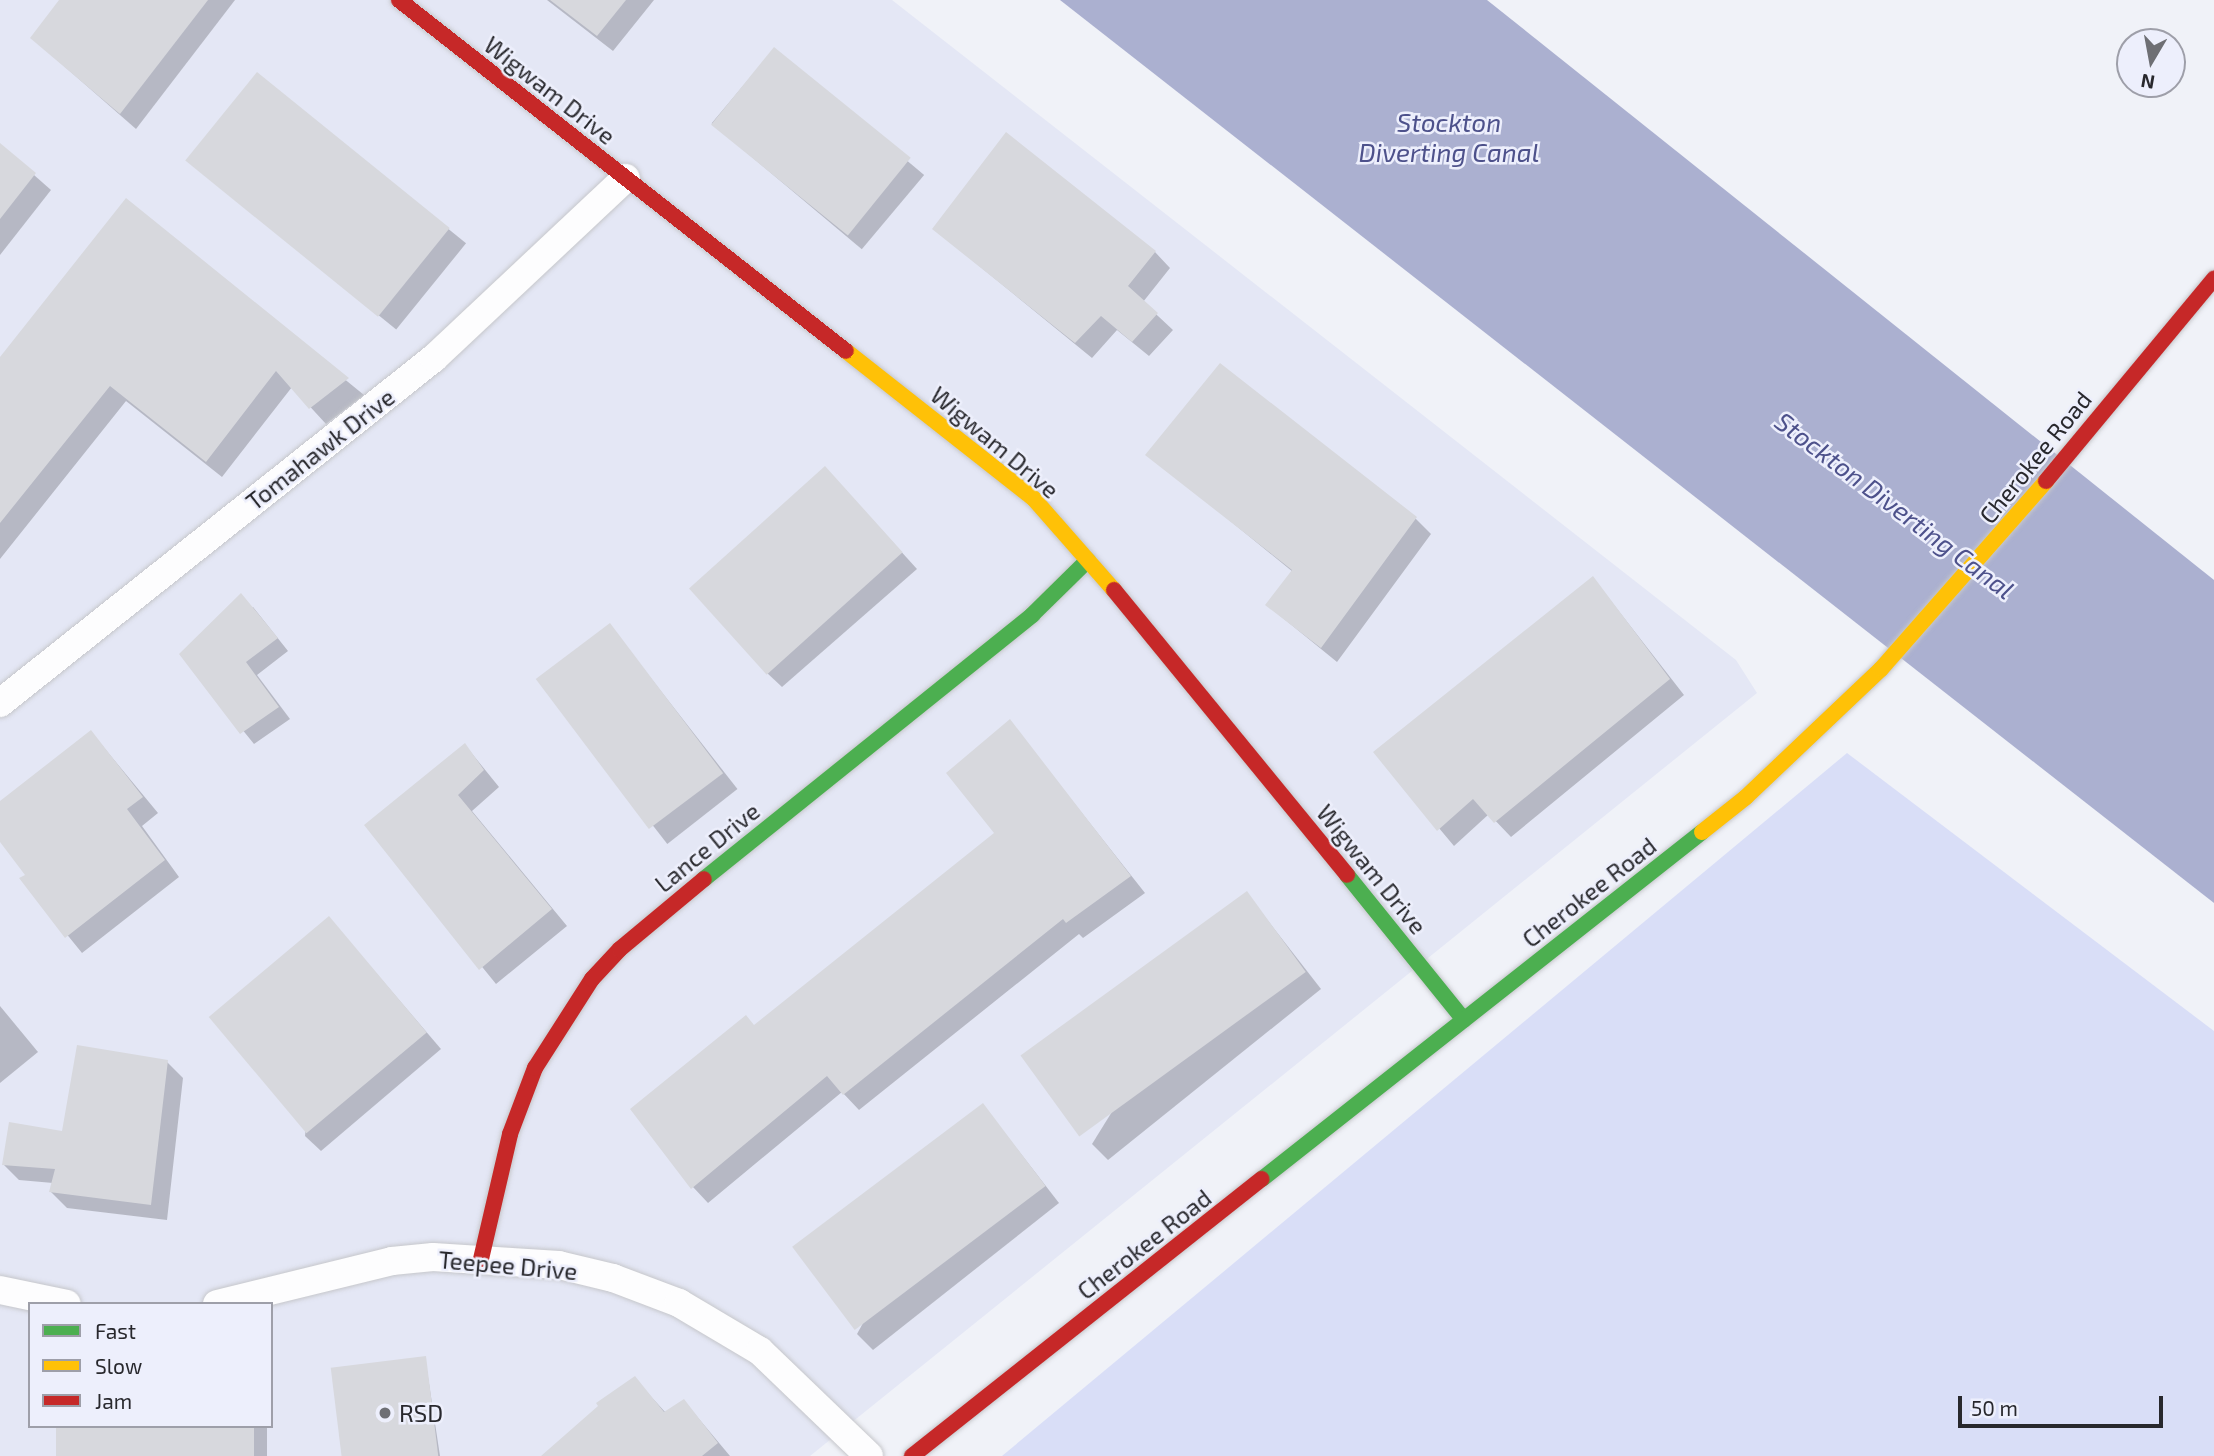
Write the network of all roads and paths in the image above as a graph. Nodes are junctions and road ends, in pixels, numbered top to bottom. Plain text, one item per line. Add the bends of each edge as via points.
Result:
1 (399, 0) edge
2 (626, 178) junction
3 (2214, 279) edge
4 (1088, 560) junction
5 (0, 703) edge
6 (1464, 1020) junction
7 (481, 1259) junction
8 (0, 1290) edge
9 (57, 1302) edge
10 (224, 1302) edge
11 (869, 1456) edge
12 (912, 1456) edge

1 - 2 street, Wigwam Drive
2 - 4 street, Wigwam Drive via 1034,499
2 - 5 street, Tomahawk Drive via 452,343
3 - 6 street, Cherokee Road via 2056,470 1881,669 1746,797
4 - 6 street, Wigwam Drive
4 - 7 street, Lance Drive via 1032,615 693,888 620,949 592,979 535,1068 510,1135
6 - 12 street, Cherokee Road
7 - 10 street, Teepee Drive via 433,1257 359,1266
7 - 11 street, Teepee Drive via 559,1265 612,1278 679,1303 760,1351
8 - 9 street

